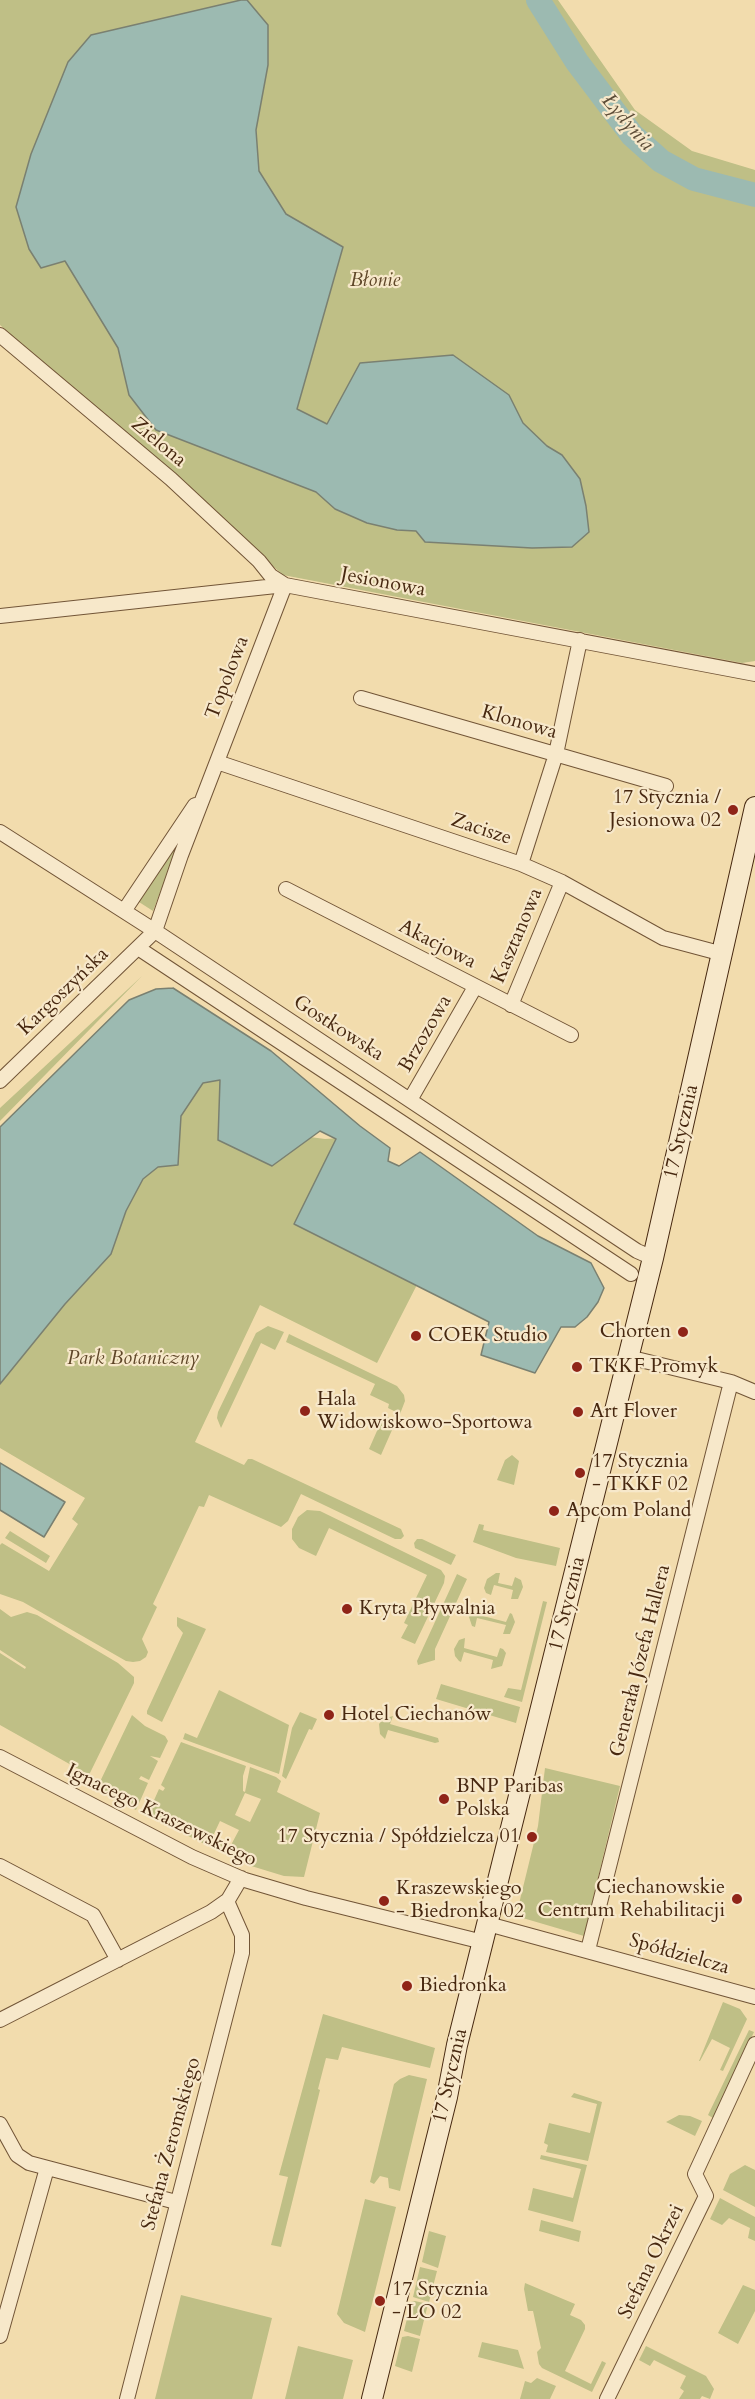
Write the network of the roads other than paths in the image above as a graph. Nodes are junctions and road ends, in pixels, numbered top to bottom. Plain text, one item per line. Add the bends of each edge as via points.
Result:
1 (0, 335) edge
2 (285, 585) junction
3 (0, 616) edge
4 (580, 640) junction
5 (755, 674) edge
6 (361, 698) dead end
7 (556, 754) junction
8 (218, 762) junction
9 (208, 785) junction
10 (666, 786) dead end
11 (755, 807) edge
12 (0, 832) edge
13 (521, 864) junction
14 (562, 882) junction
15 (286, 890) dead end
16 (124, 911) junction
17 (155, 931) junction
18 (138, 948) junction
19 (723, 954) junction
20 (475, 987) junction
21 (511, 1005) junction
22 (571, 1035) dead end
23 (0, 1081) edge
24 (410, 1100) junction
25 (653, 1258) junction
26 (631, 1274) dead end
27 (628, 1357) junction
28 (731, 1382) junction
29 (755, 1392) edge
30 (0, 1757) edge
31 (0, 1866) edge
32 (241, 1878) junction
33 (227, 1900) junction
34 (486, 1933) junction
35 (588, 1950) junction
36 (118, 1960) junction
37 (755, 1997) edge
38 (0, 2020) edge
39 (755, 2044) edge
40 (0, 2124) edge
41 (5, 2147) edge
42 (47, 2168) junction
43 (176, 2202) junction
44 (0, 2336) edge
45 (127, 2399) edge
46 (372, 2399) edge
47 (607, 2399) edge

1 - 2 street, Zielona via 171,479
2 - 3 street, Jesionowa
2 - 4 street, Jesionowa
2 - 8 street, Topolowa
4 - 5 street, Jesionowa
4 - 7 street
6 - 7 street, Klonowa
7 - 10 street, Klonowa
7 - 13 street
8 - 9 street, Topolowa
8 - 13 street, Zacisze
9 - 16 street, Topolowa
9 - 17 street, Topolowa
11 - 19 street, 17 Stycznia
12 - 16 street, Gostkowska
13 - 14 street, Zacisze
14 - 19 street, Zacisze via 663,938
14 - 21 street, Kasztanowa
15 - 20 street, Akacjowa
16 - 17 street, Gostkowska
17 - 18 street, Kargoszyńska
17 - 24 street, Gostkowska
18 - 23 street, Kargoszyńska
18 - 26 street
19 - 25 street, 17 Stycznia
20 - 21 street, Akacjowa
20 - 24 street, Brzozowa
21 - 22 street, Akacjowa
24 - 25 street, Gostkowska via 636,1251
25 - 27 street, 17 Stycznia
27 - 28 street
27 - 34 street, 17 Stycznia
28 - 29 street
28 - 35 street, Generała Józefa Hallera
30 - 32 street, Ignacego Kraszewskiego via 192,1857
31 - 36 street via 93,1915
32 - 33 street
32 - 34 street, Ignacego Kraszewskiego via 297,1896
33 - 36 street via 212,1912
33 - 43 street, Stefana Żeromskiego via 242,1935 242,1953
34 - 35 street, Spółdzielcza
34 - 46 street, 17 Stycznia
35 - 37 street, Spółdzielcza
36 - 38 street
39 - 47 street, Stefana Okrzei via 695,2174 706,2196
40 - 41 street
41 - 42 street via 29,2163
42 - 43 street
42 - 44 street
43 - 45 street, Stefana Żeromskiego

